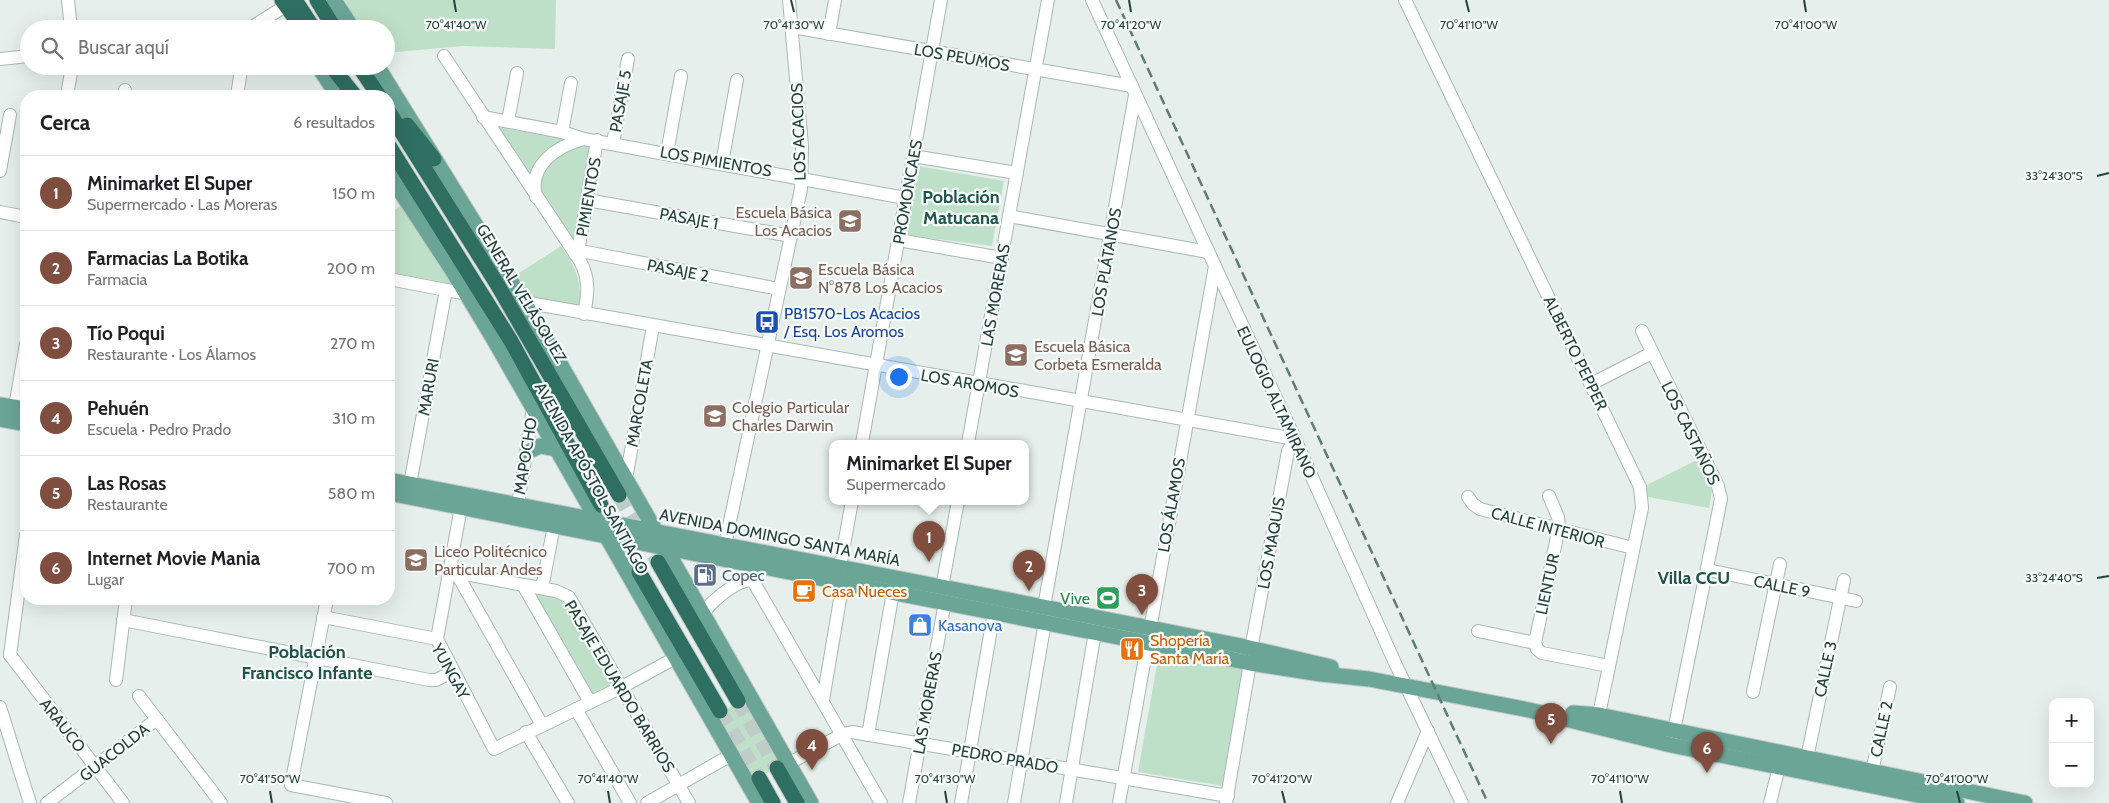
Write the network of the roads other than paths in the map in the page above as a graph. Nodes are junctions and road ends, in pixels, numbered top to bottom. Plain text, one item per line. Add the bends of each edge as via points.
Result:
1 (68, 0) edge
2 (317, 0) edge
3 (334, 0) edge
4 (789, 0) edge
5 (835, 0) edge
6 (940, 0) edge
7 (1048, 0) edge
8 (1092, 0) edge
9 (1405, 0) edge
10 (284, 2) edge
11 (69, 20) edge
12 (261, 20) edge
13 (291, 20) edge
14 (297, 20) edge
15 (304, 20) edge
16 (329, 20) edge
17 (347, 20) edge
18 (792, 27) junction
19 (829, 34) junction
20 (932, 51) junction
21 (444, 56) dead end
22 (20, 57) edge
23 (0, 59) edge
24 (628, 59) dead end
25 (1036, 70) junction
26 (516, 73) dead end
27 (70, 75) edge
28 (324, 75) edge
29 (339, 75) edge
30 (343, 75) edge
31 (364, 75) edge
32 (366, 75) edge
33 (383, 75) edge
34 (240, 76) dead end
35 (680, 76) dead end
36 (737, 80) dead end
37 (571, 83) dead end
38 (68, 90) edge
39 (237, 90) edge
40 (334, 90) edge
41 (351, 90) edge
42 (352, 90) edge
43 (374, 90) edge
44 (379, 90) edge
45 (392, 90) edge
46 (1134, 91) junction
47 (395, 95) edge
48 (395, 110) edge
49 (10, 115) dead end
50 (483, 116) junction
51 (395, 122) edge
52 (508, 122) junction
53 (562, 132) junction
54 (591, 139) junction
55 (613, 143) junction
56 (667, 153) junction
57 (395, 156) edge
58 (913, 156) junction
59 (434, 159) junction
60 (722, 163) junction
61 (0, 171) edge
62 (1017, 173) junction
63 (802, 178) junction
64 (395, 183) edge
65 (536, 196) junction
66 (905, 198) junction
67 (587, 200) junction
68 (0, 212) edge
69 (20, 216) edge
70 (1009, 216) junction
71 (1111, 234) junction
72 (791, 236) junction
73 (898, 240) junction
74 (1208, 252) junction
75 (576, 254) junction
76 (1002, 258) junction
77 (1214, 266) junction
78 (395, 280) edge
79 (780, 289) junction
80 (446, 290) junction
81 (467, 294) junction
82 (524, 302) junction
83 (557, 309) junction
84 (584, 314) junction
85 (653, 326) junction
86 (539, 327) junction
87 (1642, 331) dead end
88 (767, 346) junction
89 (1652, 353) junction
90 (876, 366) junction
91 (20, 376) edge
92 (1591, 384) junction
93 (979, 385) junction
94 (1081, 402) junction
95 (14, 407) edge
96 (533, 408) junction
97 (0, 419) edge
98 (1186, 421) junction
99 (20, 423) edge
100 (1295, 439) junction
101 (863, 440) edge
102 (969, 440) edge
103 (556, 450) junction
104 (526, 452) junction
105 (626, 480) junction
106 (395, 481) edge
107 (410, 484) junction
108 (395, 494) edge
109 (619, 495) tunnel mouth
110 (1549, 496) dead end
111 (1468, 497) dead end
112 (518, 504) junction
113 (851, 505) edge
114 (957, 505) edge
115 (461, 507) junction
116 (598, 512) junction
117 (554, 526) junction
118 (655, 530) junction
119 (1558, 530) junction
120 (604, 535) junction
121 (664, 546) junction
122 (1633, 548) junction
123 (724, 551) junction
124 (698, 552) junction
125 (658, 562) tunnel mouth
126 (1780, 564) dead end
127 (840, 567) junction
128 (20, 570) edge
129 (1708, 570) junction
130 (453, 571) junction
131 (639, 572) tunnel mouth
132 (682, 578) junction
133 (1844, 580) dead end
134 (843, 582) junction
135 (1775, 584) junction
136 (523, 585) junction
137 (942, 586) junction
138 (542, 588) junction
139 (893, 592) junction
140 (1840, 598) junction
141 (944, 602) junction
142 (1856, 602) dead end
143 (125, 605) edge
144 (326, 605) edge
145 (1044, 607) junction
146 (994, 612) junction
147 (703, 615) junction
148 (323, 617) junction
149 (123, 620) junction
150 (1044, 622) junction
151 (1478, 631) dead end
152 (1095, 632) junction
153 (1148, 635) junction
154 (436, 639) junction
155 (1535, 643) junction
156 (1251, 656) junction
157 (5, 657) edge
158 (316, 658) junction
159 (675, 658) junction
160 (1609, 666) junction
161 (452, 672) junction
162 (116, 680) dead end
163 (1407, 686) junction
164 (622, 687) junction
165 (1890, 687) dead end
166 (1753, 692) dead end
167 (139, 696) dead end
168 (823, 700) junction
169 (738, 701) tunnel mouth
170 (590, 702) junction
171 (0, 707) edge
172 (576, 709) junction
173 (720, 711) tunnel mouth
174 (157, 719) junction
175 (1598, 720) junction
176 (542, 724) junction
177 (1428, 731) junction
178 (526, 732) junction
179 (843, 734) junction
180 (868, 735) junction
181 (1673, 738) junction
182 (920, 744) junction
183 (970, 752) junction
184 (731, 755) junction
185 (1807, 758) junction
186 (1021, 761) junction
187 (783, 766) junction
188 (96, 767) junction
189 (1779, 767) junction
190 (1072, 770) junction
191 (1872, 772) junction
192 (759, 778) tunnel mouth
193 (1124, 778) junction
194 (679, 785) junction
195 (1985, 798) edge
196 (1227, 800) edge
197 (30, 803) edge
198 (47, 803) edge
199 (123, 803) edge
200 (221, 803) edge
201 (386, 803) edge
202 (568, 803) edge
203 (630, 803) edge
204 (647, 803) edge
205 (689, 803) edge
206 (759, 803) edge
207 (773, 803) edge
208 (797, 803) edge
209 (811, 803) edge
210 (881, 803) edge
211 (909, 803) edge
212 (962, 803) edge
213 (1014, 803) edge
214 (1066, 803) edge
215 (1119, 803) edge
216 (1397, 803) edge
217 (1462, 803) edge
218 (1770, 803) edge
219 (1957, 803) edge
220 (2025, 803) edge

1 - 11 street
2 - 16 highway
3 - 17 main road
4 - 18 street, LOS ACACIOS
5 - 19 street
6 - 20 street, PROMONCAES
7 - 25 street, LAS MORERAS
8 - 46 street, EULOGIO ALTAMIRANO
9 - 92 street, ALBERTO PEPPER
10 - 12 street
10 - 13 main road
10 - 14 highway
10 - 15 highway
18 - 19 street, LOS PEUMOS
18 - 63 street, LOS ACACIOS
19 - 20 street, LOS PEUMOS
20 - 25 street, LOS PEUMOS
20 - 58 street, PROMONCAES
21 - 50 street
22 - 23 street
24 - 55 street, PASAJE 5
25 - 46 street, LOS PEUMOS
25 - 62 street, LAS MORERAS
26 - 52 street
27 - 38 street
28 - 40 main road
29 - 41 highway
30 - 42 highway
31 - 43 highway
32 - 44 highway
33 - 45 main road, AVENIDA APÓSTOL SANTIAGO
34 - 39 street
35 - 56 street
36 - 60 street
37 - 53 street
46 - 71 street, LOS PLÁTANOS
46 - 74 street, EULOGIO ALTAMIRANO
47 - 59 main road, AVENIDA APÓSTOL SANTIAGO
48 - 59 highway
49 - 61 street
50 - 52 street, LOS PIMIENTOS
50 - 65 street
51 - 109 highway, GENERAL VELÁSQUEZ via 497,284
52 - 53 street, LOS PIMIENTOS
53 - 54 street, LOS PIMIENTOS
54 - 55 street, LOS PIMIENTOS
54 - 65 street via 565,147 539,166 534,178
54 - 67 street, PIMIENTOS
55 - 56 street, LOS PIMIENTOS
56 - 60 street, LOS PIMIENTOS
57 - 116 highway via 511,341
58 - 62 street
58 - 66 street, PROMONCAES
59 - 82 main road, AVENIDA APÓSTOL SANTIAGO
60 - 63 street, LOS PIMIENTOS
62 - 70 street, LAS MORERAS
63 - 66 street, LOS PIMIENTOS
63 - 72 street, LOS ACACIOS
64 - 81 main road, AVENIDA APÓSTOL SANTIAGO
65 - 75 street
66 - 73 street, PROMONCAES
67 - 72 street, PASAJE 1
67 - 75 street, PIMIENTOS
68 - 69 street
70 - 71 street
70 - 76 street, LAS MORERAS
71 - 74 street
71 - 94 street, LOS PLÁTANOS
72 - 79 street, LOS ACACIOS
73 - 76 street
73 - 90 street, PROMONCAES
74 - 77 street, EULOGIO ALTAMIRANO
75 - 79 street, PASAJE 2 via 586,252
75 - 84 street via 588,281
76 - 93 street, LAS MORERAS
77 - 98 street, LOS ÁLAMOS
77 - 100 street, EULOGIO ALTAMIRANO
78 - 80 street
79 - 88 street, LOS ACACIOS
80 - 81 street
80 - 107 street, MARURI
81 - 96 main road, AVENIDA APÓSTOL SANTIAGO
82 - 83 street, LOS AROMOS
82 - 86 main road, AVENIDA APÓSTOL SANTIAGO
83 - 84 street, LOS AROMOS
83 - 86 street via 545,317
84 - 85 street, LOS AROMOS
85 - 88 street, LOS AROMOS
85 - 105 street, MARCOLETA
86 - 105 main road, AVENIDA APÓSTOL SANTIAGO
87 - 89 street, LOS CASTAÑOS
88 - 90 street, LOS AROMOS
88 - 123 street, LOS ACACIOS
89 - 92 street
89 - 129 street, LOS CASTAÑOS via 1720,492 1721,505
90 - 93 street, LOS AROMOS
90 - 101 street, PROMONCAES
91 - 95 street
92 - 122 street, ALBERTO PEPPER via 1640,487 1642,503
93 - 94 street, LOS AROMOS
93 - 102 street, LAS MORERAS
94 - 98 street, LOS AROMOS
94 - 145 street, LOS PLÁTANOS
96 - 103 main road, AVENIDA APÓSTOL SANTIAGO
96 - 104 street, MAPOCHO
97 - 99 main road
98 - 100 street, LOS AROMOS
98 - 153 street, LOS ÁLAMOS
100 - 156 street, LOS MAQUIS via 1288,451
100 - 163 street, EULOGIO ALTAMIRANO
103 - 104 main road via 540,446
103 - 116 main road, AVENIDA APÓSTOL SANTIAGO
104 - 112 street, MAPOCHO
105 - 118 main road, AVENIDA APÓSTOL SANTIAGO
106 - 107 main road, AVENIDA DOMINGO SANTA MARÍA
107 - 112 main road, AVENIDA DOMINGO SANTA MARÍA
108 - 115 main road, AVENIDA DOMINGO SANTA MARÍA
110 - 119 street, LIENTUR via 1558,517
111 - 119 street, CALLE INTERIOR via 1480,509
112 - 116 main road, AVENIDA DOMINGO SANTA MARÍA
113 - 127 street
114 - 137 street
115 - 117 main road, AVENIDA DOMINGO SANTA MARÍA
115 - 130 street
116 - 118 main road, AVENIDA DOMINGO SANTA MARÍA
116 - 120 main road, AVENIDA APÓSTOL SANTIAGO
117 - 120 main road, AVENIDA DOMINGO SANTA MARÍA
117 - 138 street
118 - 121 main road, AVENIDA APÓSTOL SANTIAGO
118 - 123 main road, AVENIDA DOMINGO SANTA MARÍA
119 - 122 street, CALLE INTERIOR
119 - 155 street, LIENTUR
120 - 121 main road, AVENIDA DOMINGO SANTA MARÍA
120 - 159 main road, AVENIDA APÓSTOL SANTIAGO
121 - 124 main road, AVENIDA DOMINGO SANTA MARÍA
121 - 132 main road, AVENIDA APÓSTOL SANTIAGO
122 - 160 street, ALBERTO PEPPER
123 - 124 main road, AVENIDA DOMINGO SANTA MARÍA
123 - 127 main road, AVENIDA DOMINGO SANTA MARÍA
123 - 134 main road, AVENIDA DOMINGO SANTA MARÍA
124 - 132 main road via 686,562
125 - 169 highway
126 - 135 street
127 - 137 main road, AVENIDA DOMINGO SANTA MARÍA
128 - 157 street
129 - 135 street, CALLE 9
129 - 181 street, LOS CASTAÑOS
130 - 136 street, PASAJE EDUARDO BARRIOS
130 - 154 street
130 - 176 street
131 - 173 highway
132 - 147 main road, AVENIDA APÓSTOL SANTIAGO
133 - 140 street, CALLE 3
134 - 139 main road, AVENIDA DOMINGO SANTA MARÍA
134 - 168 street
135 - 140 street, CALLE 9
135 - 166 street
136 - 138 street, PASAJE EDUARDO BARRIOS
136 - 170 street
137 - 145 main road, AVENIDA DOMINGO SANTA MARÍA
138 - 164 street, PASAJE EDUARDO BARRIOS via 561,592 569,598
139 - 141 main road, AVENIDA DOMINGO SANTA MARÍA
139 - 180 street
140 - 142 street, CALLE 9
140 - 185 street, CALLE 3
141 - 146 main road, AVENIDA DOMINGO SANTA MARÍA
141 - 182 street, LAS MORERAS
143 - 149 street
144 - 148 street
145 - 153 main road, AVENIDA DOMINGO SANTA MARÍA
146 - 150 main road, AVENIDA DOMINGO SANTA MARÍA
146 - 183 street
147 - 168 street via 714,599 751,580
147 - 187 main road, AVENIDA APÓSTOL SANTIAGO
148 - 154 street, YUNGAY
148 - 158 street
149 - 158 street
149 - 162 street
150 - 152 main road, AVENIDA DOMINGO SANTA MARÍA
150 - 186 street
151 - 155 street
152 - 153 main road, AVENIDA DOMINGO SANTA MARÍA
152 - 190 street
153 - 156 main road, AVENIDA DOMINGO SANTA MARÍA
153 - 193 street, LOS ÁLAMOS
154 - 161 street, YUNGAY
155 - 160 street via 1542,653
156 - 163 main road, AVENIDA DOMINGO SANTA MARÍA via 1331,667
156 - 196 street, LOS MAQUIS
157 - 188 street, ARAUCO
158 - 161 street via 431,680
158 - 201 street via 291,785
159 - 164 street
159 - 184 main road, AVENIDA APÓSTOL SANTIAGO
160 - 175 street, ALBERTO PEPPER
161 - 178 street, YUNGAY via 494,749
163 - 175 main road, AVENIDA DOMINGO SANTA MARÍA
163 - 177 street, EULOGIO ALTAMIRANO
164 - 170 street
164 - 194 street, PASAJE EDUARDO BARRIOS
165 - 191 street, CALLE 2
167 - 174 street
168 - 179 street
170 - 172 street
171 - 197 street
172 - 176 street
172 - 203 street
174 - 188 street, GUACOLDA
174 - 200 street
175 - 181 main road, AVENIDA DOMINGO SANTA MARÍA
176 - 178 street
177 - 216 street
177 - 217 street, EULOGIO ALTAMIRANO
178 - 202 street
179 - 180 street, PEDRO PRADO
179 - 187 street
179 - 210 street
180 - 182 street, PEDRO PRADO
181 - 185 main road, AVENIDA DOMINGO SANTA MARÍA
181 - 189 main road, AVENIDA DOMINGO SANTA MARÍA
182 - 183 street, PEDRO PRADO
182 - 211 street, LAS MORERAS
183 - 186 street, PEDRO PRADO
183 - 212 street
184 - 194 street
184 - 206 main road, AVENIDA APÓSTOL SANTIAGO
185 - 191 main road, AVENIDA DOMINGO SANTA MARÍA
186 - 190 street, PEDRO PRADO
186 - 213 street
187 - 208 highway
187 - 209 main road, AVENIDA APÓSTOL SANTIAGO
188 - 198 street, GUACOLDA
188 - 199 street, ARAUCO
189 - 218 street
189 - 219 main road, AVENIDA DOMINGO SANTA MARÍA
190 - 193 street, PEDRO PRADO
190 - 214 street
191 - 195 main road, AVENIDA DOMINGO SANTA MARÍA
192 - 207 highway
193 - 196 street, PEDRO PRADO
193 - 215 street, LOS ÁLAMOS
194 - 204 street
194 - 205 street, PASAJE EDUARDO BARRIOS
195 - 220 main road, AVENIDA DOMINGO SANTA MARÍA

